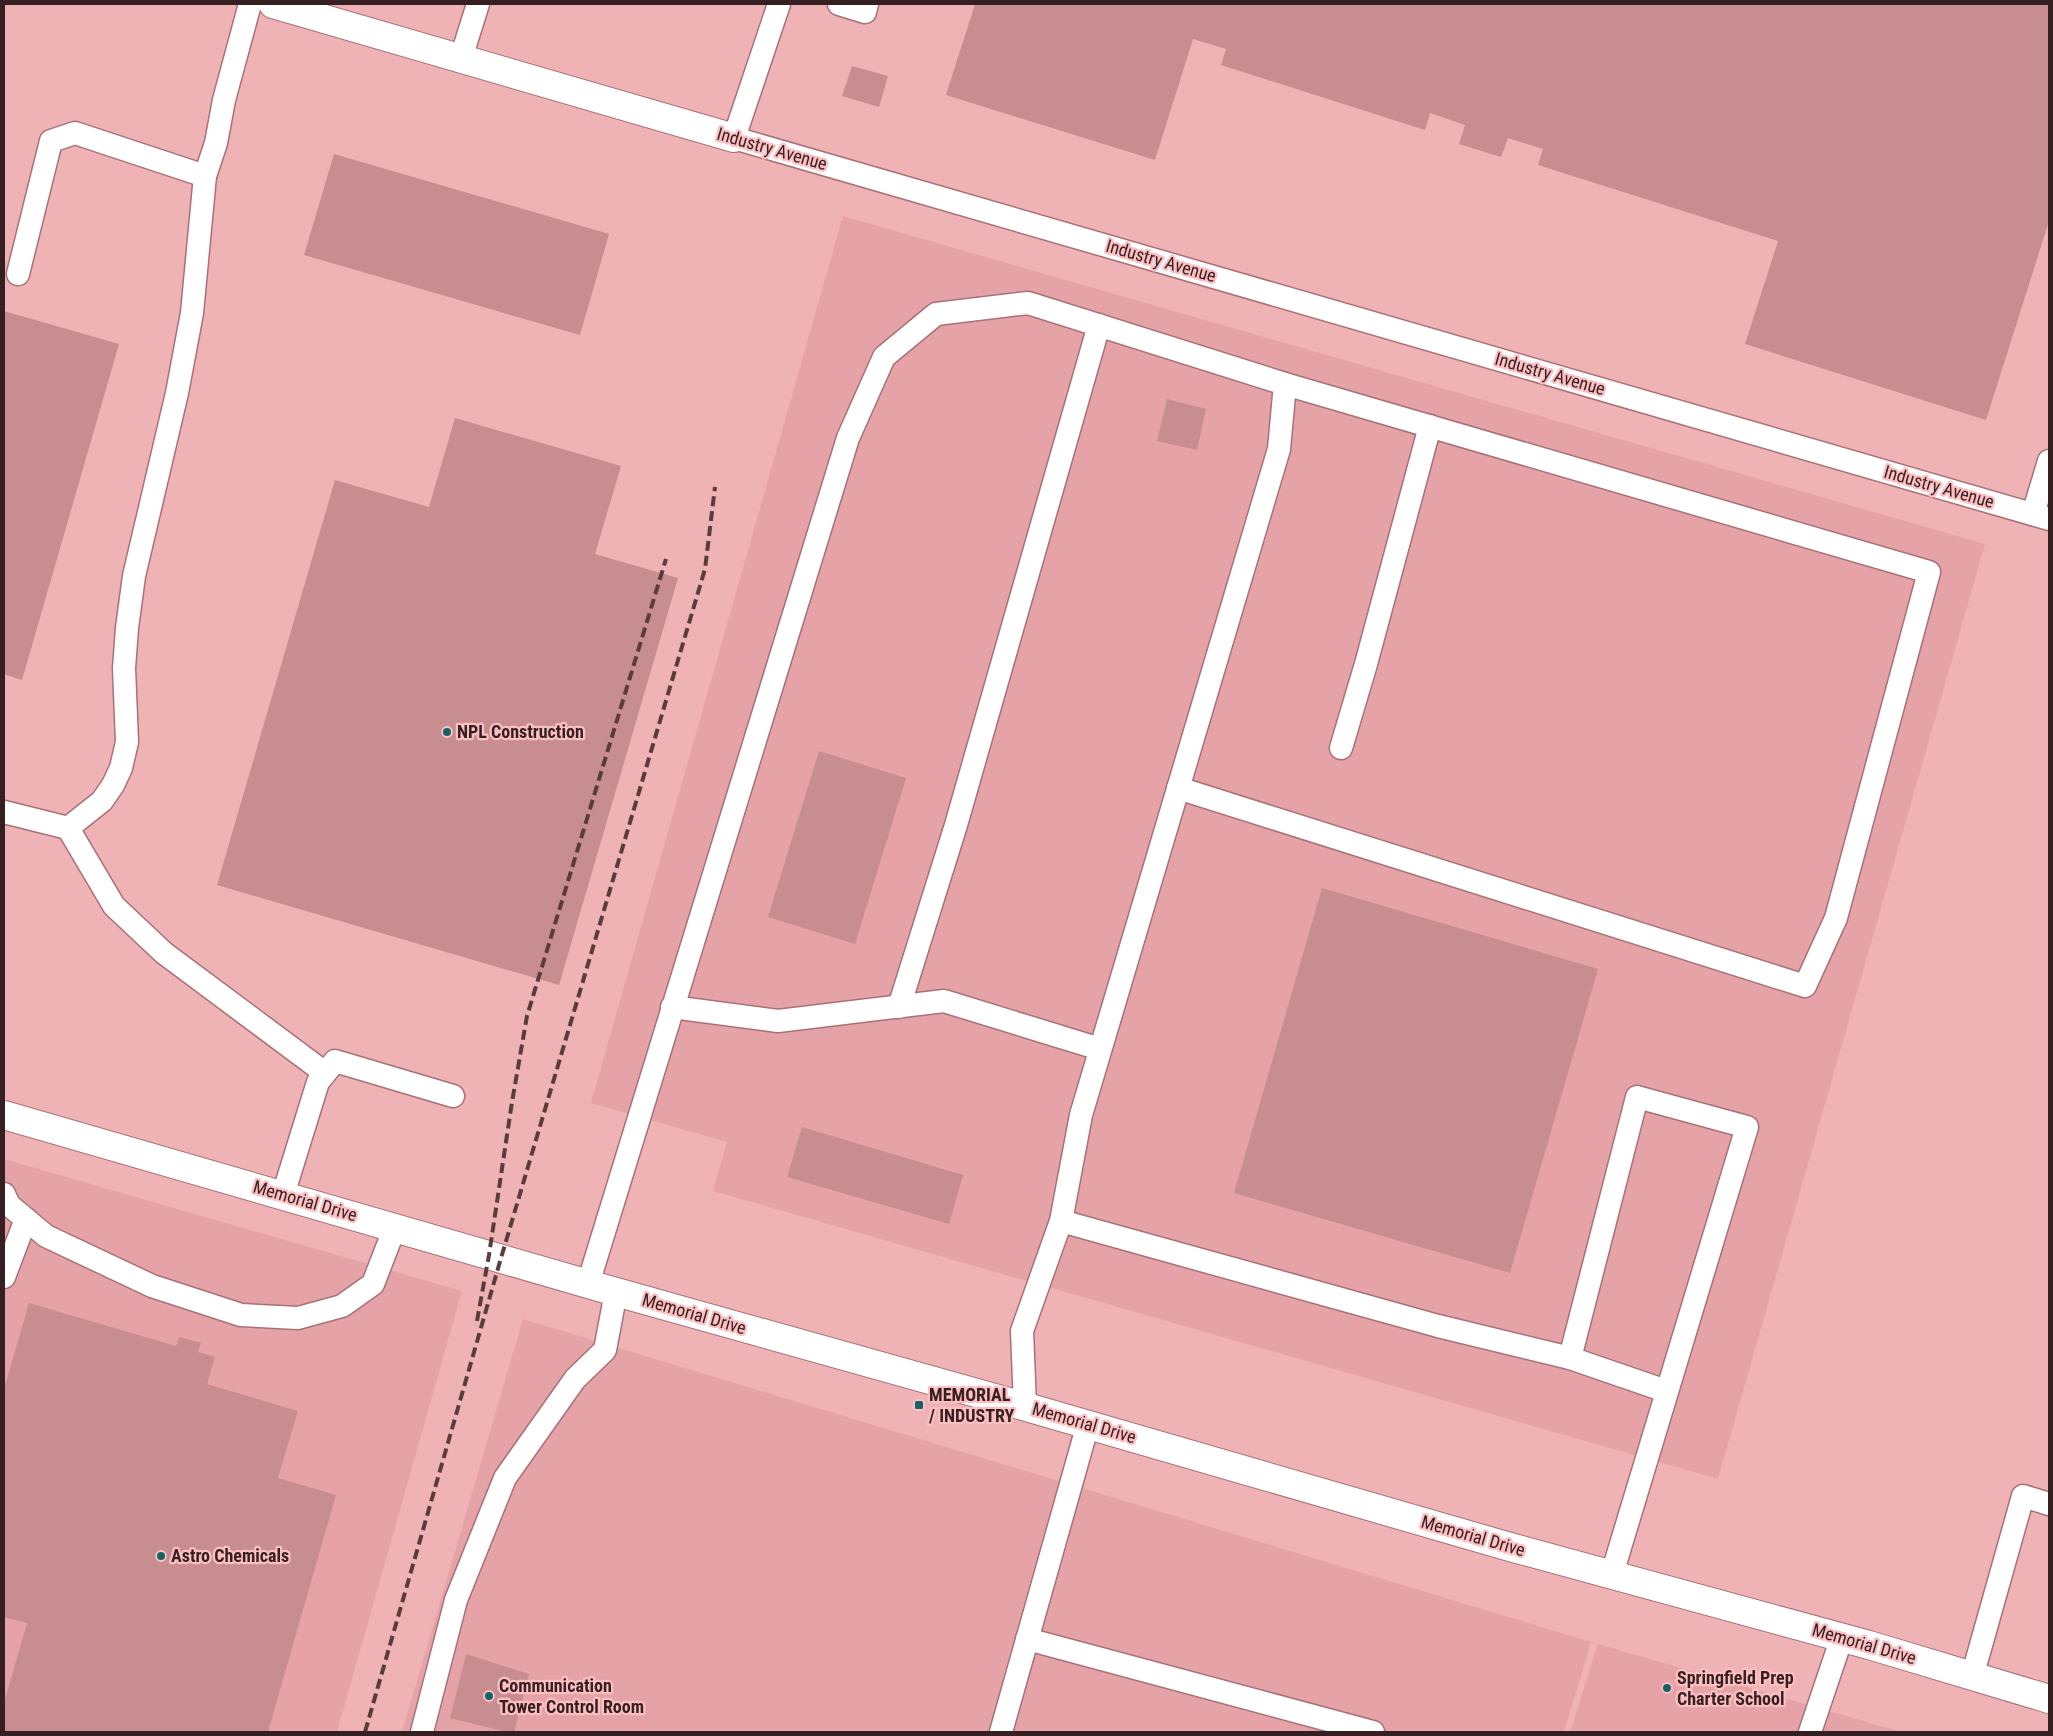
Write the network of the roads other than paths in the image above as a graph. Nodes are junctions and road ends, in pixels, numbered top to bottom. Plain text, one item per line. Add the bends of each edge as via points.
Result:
1 (250, 4) edge
2 (273, 4) edge
3 (478, 4) edge
4 (779, 4) edge
5 (838, 4) edge
6 (867, 4) edge
7 (461, 58) junction
8 (734, 138) junction
9 (205, 176) junction
10 (18, 274) dead end
11 (1099, 325) junction
12 (1285, 384) junction
13 (1430, 426) junction
14 (2049, 461) edge
15 (2041, 517) edge
16 (1341, 748) dead end
17 (1178, 788) junction
18 (4, 812) edge
19 (68, 828) junction
20 (672, 1007) junction
21 (899, 1007) junction
22 (1100, 1049) junction
23 (325, 1073) junction
24 (453, 1096) dead end
25 (4, 1115) edge
26 (4, 1194) edge
27 (283, 1195) junction
28 (26, 1219) junction
29 (1061, 1221) junction
30 (395, 1227) junction
31 (4, 1277) edge
32 (588, 1284) junction
33 (616, 1292) junction
34 (1570, 1358) junction
35 (1666, 1391) junction
36 (1025, 1406) junction
37 (1088, 1424) junction
38 (2049, 1504) edge
39 (1612, 1574) junction
40 (1842, 1637) junction
41 (1027, 1639) junction
42 (1972, 1677) junction
43 (2049, 1699) edge
44 (422, 1732) edge
45 (1001, 1732) edge
46 (1372, 1732) edge
47 (1810, 1732) edge

1 - 9 lane
2 - 7 street, Industry Avenue
3 - 7 lane
4 - 8 lane
5 - 6 lane via 865,12
7 - 8 street, Industry Avenue
8 - 15 lane, Industry Avenue
9 - 10 lane via 75,133 51,141
9 - 19 lane via 192,313 130,602 124,668 127,742 113,785 102,801
11 - 12 lane
11 - 20 lane via 1028,303 936,314 884,357 848,438
11 - 21 lane via 956,825
12 - 13 lane
12 - 17 lane via 1278,449
13 - 16 lane
13 - 17 lane via 1929,572 1836,918 1804,986
14 - 15 lane
17 - 22 lane
18 - 19 lane
19 - 23 lane via 114,906 164,953
20 - 21 lane via 778,1021
20 - 32 lane
21 - 22 lane via 944,1001
22 - 29 lane via 1081,1115
23 - 24 lane via 335,1061
23 - 27 lane via 318,1082
25 - 27 street, Memorial Drive
26 - 28 lane via 9,1205
27 - 30 street, Memorial Drive
28 - 30 lane via 46,1236 152,1286 241,1315 298,1318 342,1306 373,1284
28 - 31 lane
29 - 34 lane via 1438,1326
29 - 36 lane via 1022,1331
30 - 32 street, Memorial Drive
32 - 33 street, Memorial Drive
33 - 36 street, Memorial Drive
33 - 44 lane via 605,1350 575,1379 505,1478 456,1600
34 - 35 lane
34 - 35 lane via 1637,1097 1747,1128
35 - 39 lane
36 - 37 street, Memorial Drive
37 - 39 street, Memorial Drive
37 - 41 lane
38 - 42 lane via 2023,1496
39 - 40 street, Memorial Drive
40 - 42 street, Memorial Drive
40 - 47 lane
41 - 45 lane
41 - 46 lane
42 - 43 street, Memorial Drive

